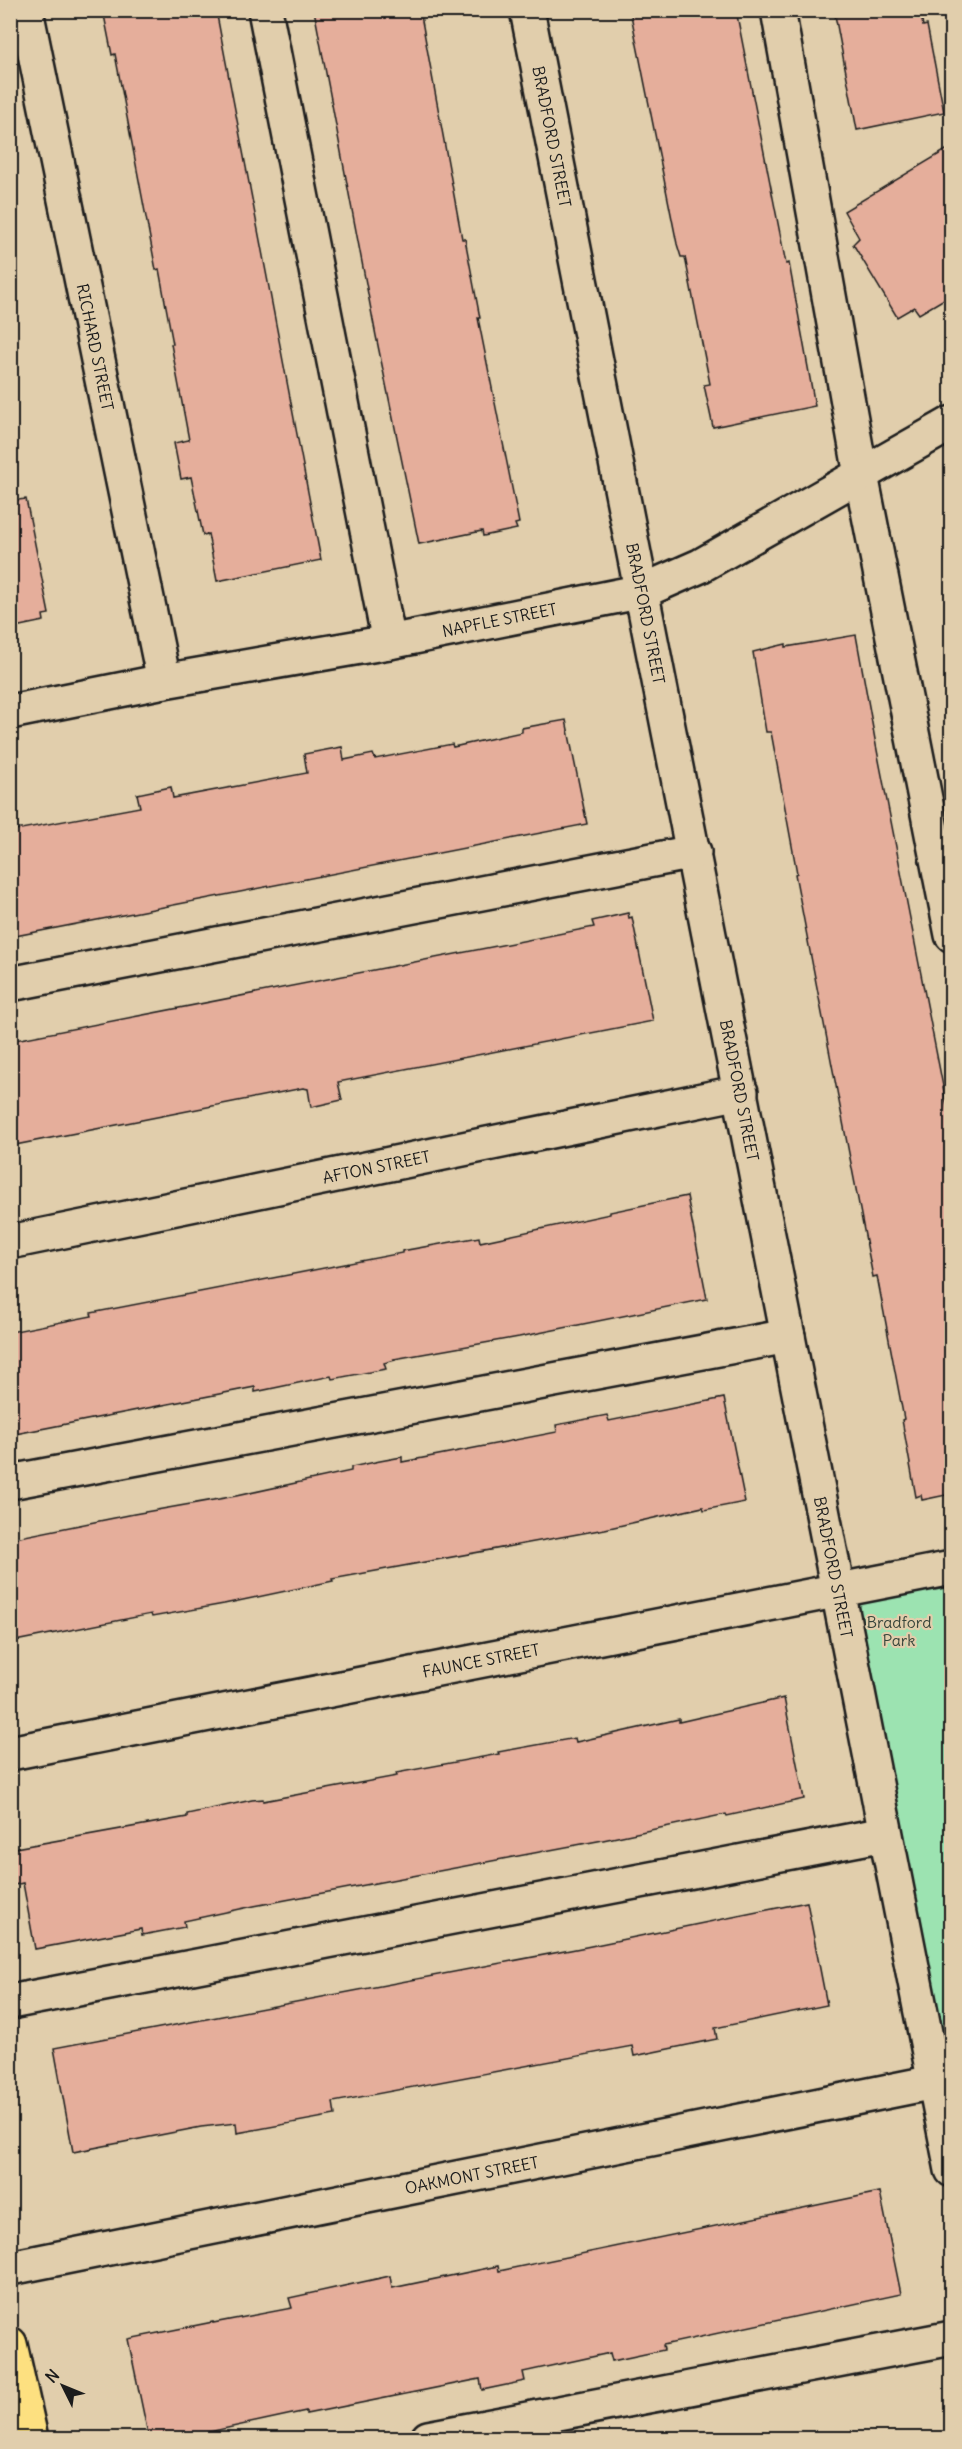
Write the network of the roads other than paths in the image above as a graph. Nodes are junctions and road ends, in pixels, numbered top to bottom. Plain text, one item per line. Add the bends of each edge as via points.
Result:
1 (26, 10) edge
2 (265, 10) edge
3 (528, 10) edge
4 (778, 10) edge
5 (951, 423) edge
6 (861, 475) junction
7 (643, 591) junction
8 (389, 642) junction
9 (164, 681) junction
10 (10, 712) edge
11 (694, 852) junction
12 (951, 935) edge
13 (10, 984) edge
14 (741, 1092) junction
15 (10, 1242) edge
16 (788, 1336) junction
17 (10, 1482) edge
18 (951, 1568) edge
19 (838, 1591) junction
20 (10, 1753) edge
21 (885, 1834) junction
22 (10, 2002) edge
23 (934, 2082) junction
24 (951, 2170) edge
25 (10, 2268) edge
26 (951, 2338) edge
27 (10, 2343) edge
28 (17, 2406) edge
29 (31, 2439) edge
30 (428, 2439) edge

1 - 9 street, RICHARD STREET
2 - 8 street
3 - 7 street, BRADFORD STREET
4 - 6 street
5 - 6 street, NAPFLE STREET
6 - 7 street, NAPFLE STREET via 699,566
6 - 12 street
7 - 8 street, NAPFLE STREET
7 - 11 street, BRADFORD STREET
8 - 9 street, NAPFLE STREET
9 - 10 street, NAPFLE STREET
11 - 13 street
11 - 14 street, BRADFORD STREET
14 - 15 street, AFTON STREET
14 - 16 street, BRADFORD STREET
16 - 17 street
16 - 19 street, BRADFORD STREET
18 - 19 street, FAUNCE STREET
19 - 20 street, FAUNCE STREET
19 - 21 street, BRADFORD STREET
21 - 22 street
21 - 23 street, BRADFORD STREET
23 - 24 street, BRADFORD STREET
23 - 25 street, OAKMONT STREET
26 - 30 street
27 - 28 main road
28 - 29 main road

